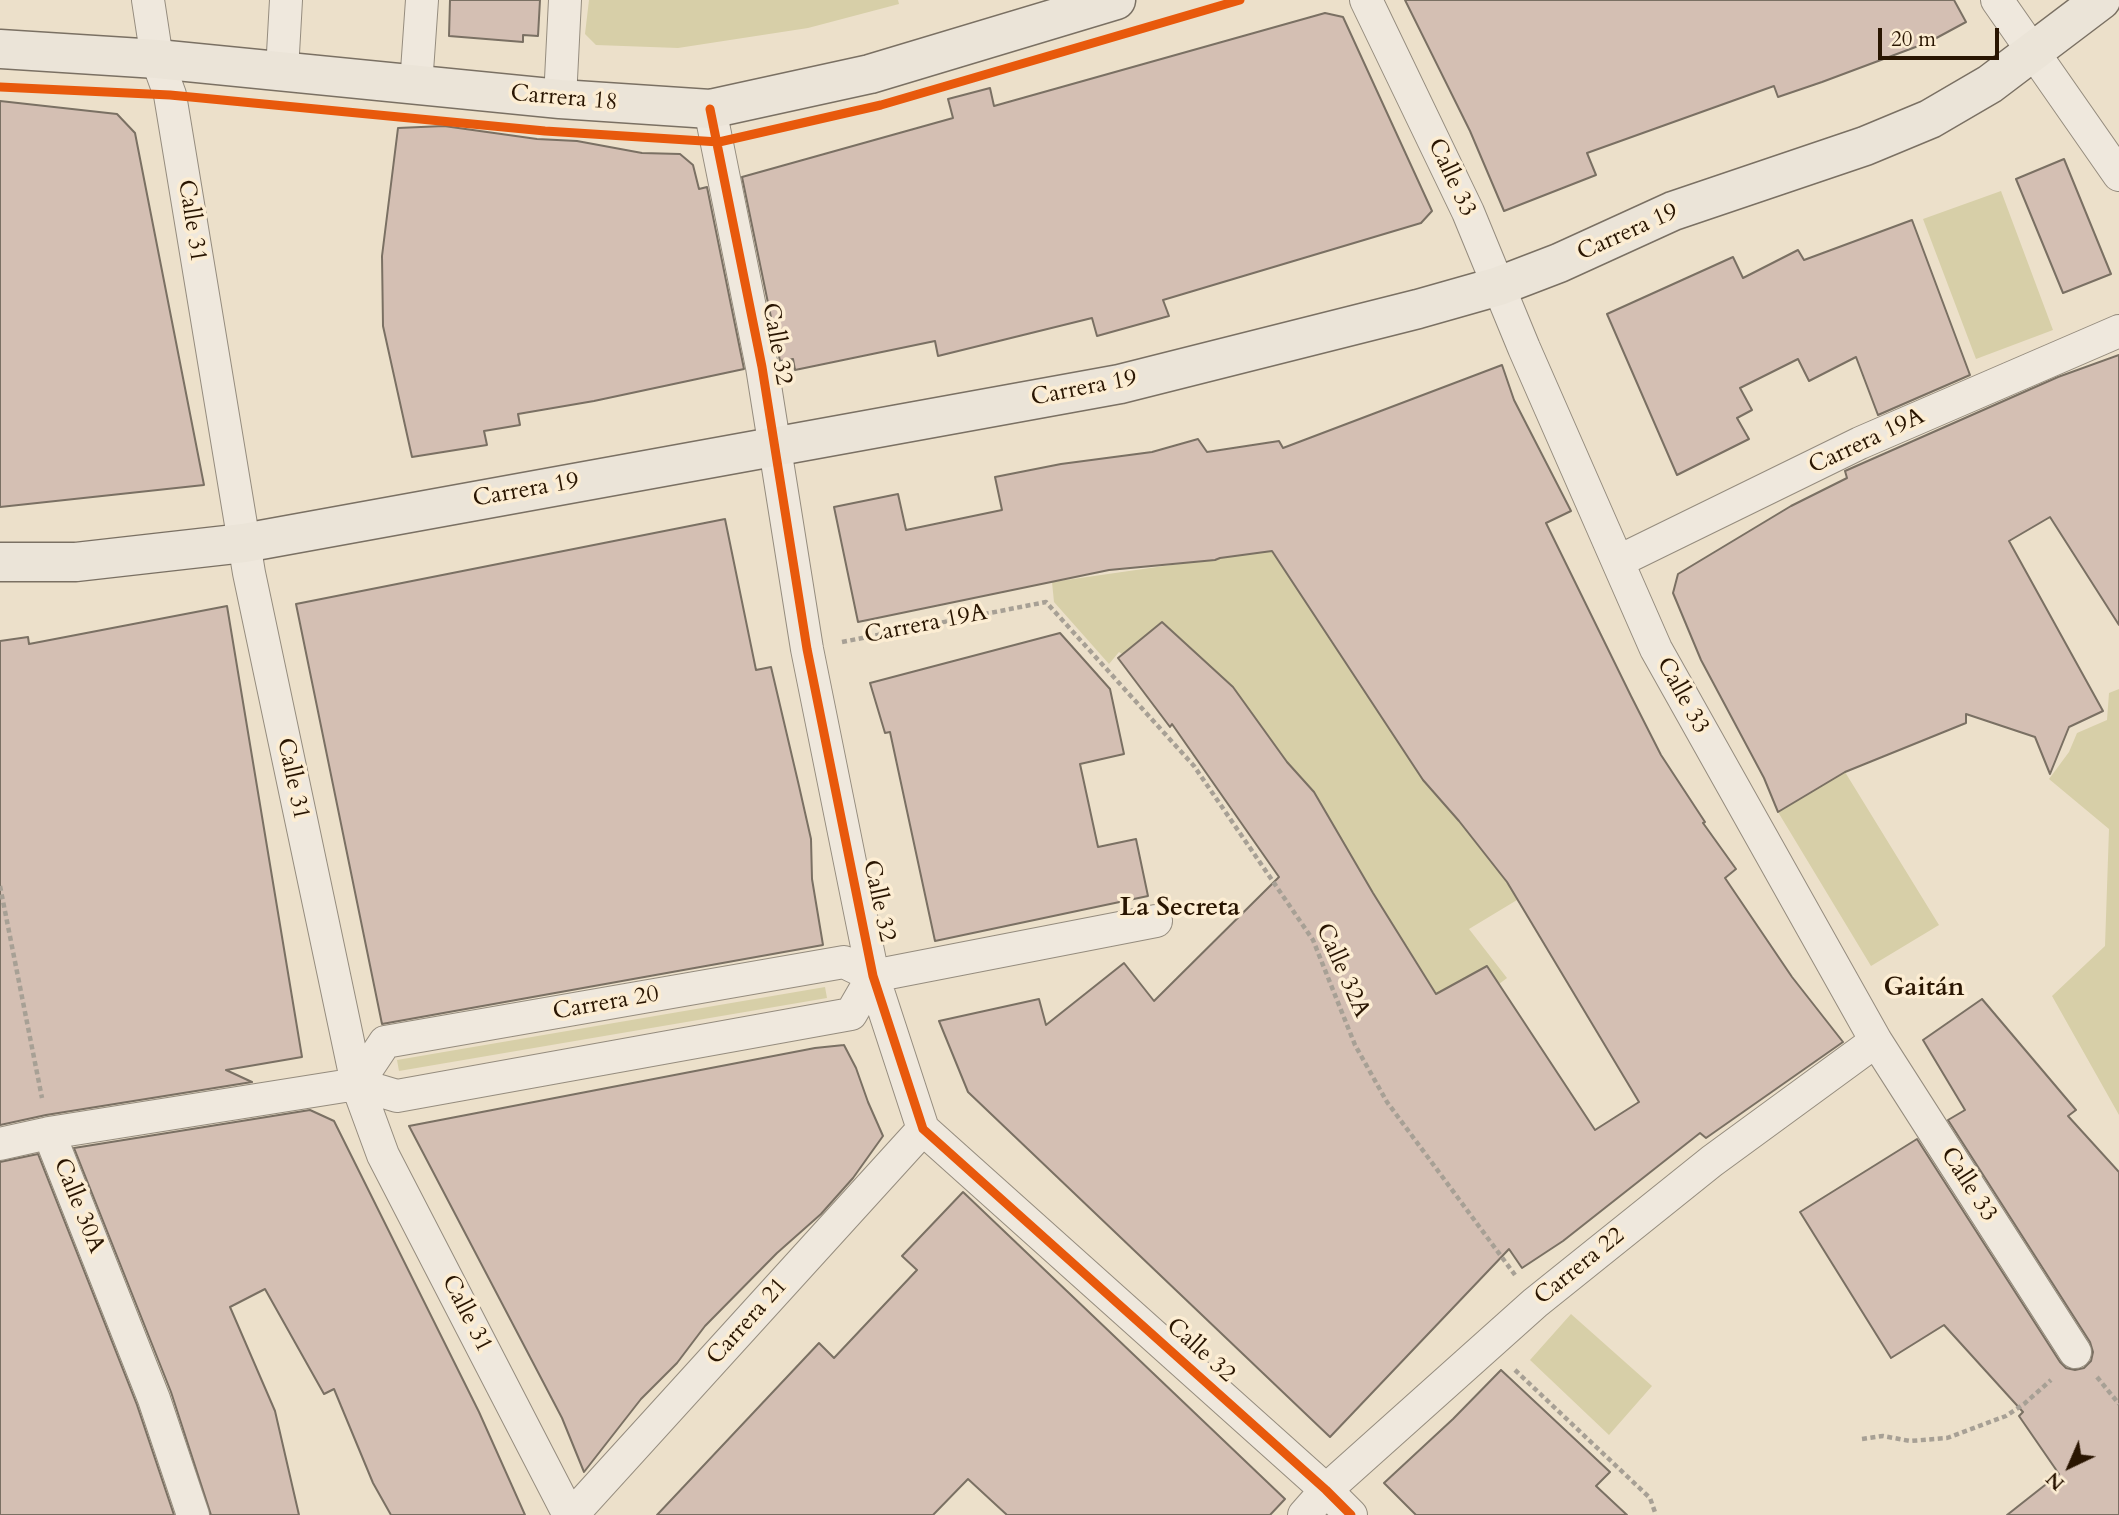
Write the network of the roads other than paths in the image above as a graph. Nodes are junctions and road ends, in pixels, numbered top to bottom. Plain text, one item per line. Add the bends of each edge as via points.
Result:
1 (148, 0) edge
2 (286, 0) edge
3 (422, 0) edge
4 (565, 0) edge
5 (1116, 0) edge
6 (1366, 0) edge
7 (1997, 0) edge
8 (2102, 0) edge
9 (0, 49) edge
10 (2033, 52) junction
11 (157, 59) junction
12 (282, 71) junction
13 (416, 85) junction
14 (560, 100) junction
15 (710, 109) junction
16 (2119, 175) edge
17 (1499, 286) junction
18 (2119, 331) edge
19 (773, 446) junction
20 (244, 543) junction
21 (1619, 561) junction
22 (0, 562) edge
23 (1156, 921) dead end
24 (873, 976) junction
25 (1876, 1041) junction
26 (357, 1084) junction
27 (923, 1129) junction
28 (49, 1133) junction
29 (0, 1144) edge
30 (2075, 1352) road end
31 (1326, 1490) junction
32 (193, 1515) edge
33 (570, 1515) edge
34 (1304, 1515) edge
35 (1351, 1515) edge

1 - 11 street, Calle 31
2 - 12 street
3 - 13 street
4 - 14 street
5 - 15 main road, Carrera 18 via 870,74
6 - 17 street, Calle 33
7 - 10 street
8 - 10 main road, Carrera 19
9 - 11 main road, Carrera 18
10 - 16 street
10 - 17 main road, Carrera 19 via 1930,119 1865,146 1673,211
11 - 12 main road, Carrera 18
11 - 20 street, Calle 31 via 170,95
12 - 13 main road, Carrera 18
13 - 14 main road, Carrera 18
14 - 15 main road, Carrera 18
15 - 19 street, Calle 32 via 762,367
17 - 19 main road, Carrera 19 via 1120,384
17 - 21 street, Calle 33
18 - 21 street, Carrera 19A via 1860,443
19 - 20 main road, Carrera 19
19 - 24 street, Calle 32 via 807,649
20 - 22 main road, Carrera 19 via 76,562
20 - 26 street, Calle 31
21 - 25 street, Calle 33 via 1656,649
23 - 24 street
24 - 26 street via 851,1014 397,1096
24 - 26 street, Carrera 20 via 844,962 385,1042
24 - 27 street, Calle 32
25 - 30 street, Calle 33
25 - 31 street, Carrera 22 via 1712,1161 1535,1303
26 - 28 street
26 - 33 street, Calle 31 via 383,1155
27 - 31 street, Calle 32
27 - 33 street, Carrera 21
28 - 29 street
28 - 32 street, Calle 30A via 154,1399
31 - 34 street, Carrera 22
31 - 35 street, Calle 32

